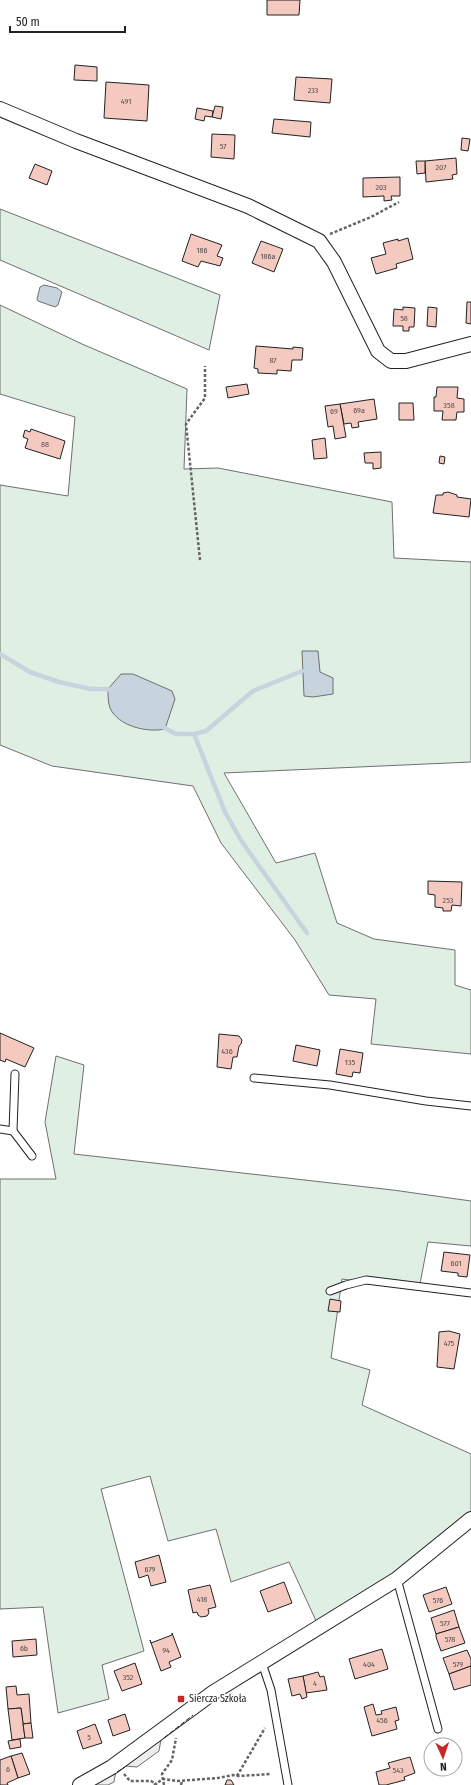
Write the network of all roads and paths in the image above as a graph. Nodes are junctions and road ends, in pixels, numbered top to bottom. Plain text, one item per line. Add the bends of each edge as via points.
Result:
1 (0, 108) edge
2 (399, 202) dead end
3 (319, 241) junction
4 (471, 344) edge
5 (205, 366) dead end
6 (200, 560) dead end
7 (14, 1074) dead end
8 (254, 1078) dead end
9 (471, 1106) edge
10 (0, 1129) edge
11 (13, 1131) junction
12 (32, 1156) dead end
13 (330, 1291) dead end
14 (471, 1293) edge
15 (471, 1519) edge
16 (397, 1579) junction
17 (262, 1664) junction
18 (265, 1728) dead end
19 (438, 1729) dead end
20 (176, 1738) dead end
21 (123, 1772) dead end
22 (271, 1774) dead end
23 (237, 1776) junction
24 (163, 1779) junction
25 (182, 1781) junction
26 (155, 1784) edge
27 (80, 1785) edge
28 (164, 1785) edge
29 (181, 1785) edge
30 (288, 1785) edge

1 - 3 street via 76,141 248,206
2 - 3 path
3 - 4 street via 334,262 378,351 391,361 406,361
5 - 6 path via 205,398 186,424
7 - 11 lane
8 - 9 lane
10 - 11 lane
11 - 12 lane
13 - 14 lane via 366,1280
15 - 16 street
16 - 17 street
16 - 19 lane
17 - 27 street via 214,1692 112,1767
17 - 30 lane via 271,1690
18 - 23 path
20 - 24 path via 172,1760 162,1774
21 - 26 path via 130,1782 151,1781
22 - 23 path
23 - 25 path
24 - 25 path
24 - 26 path
24 - 28 path
25 - 29 path

